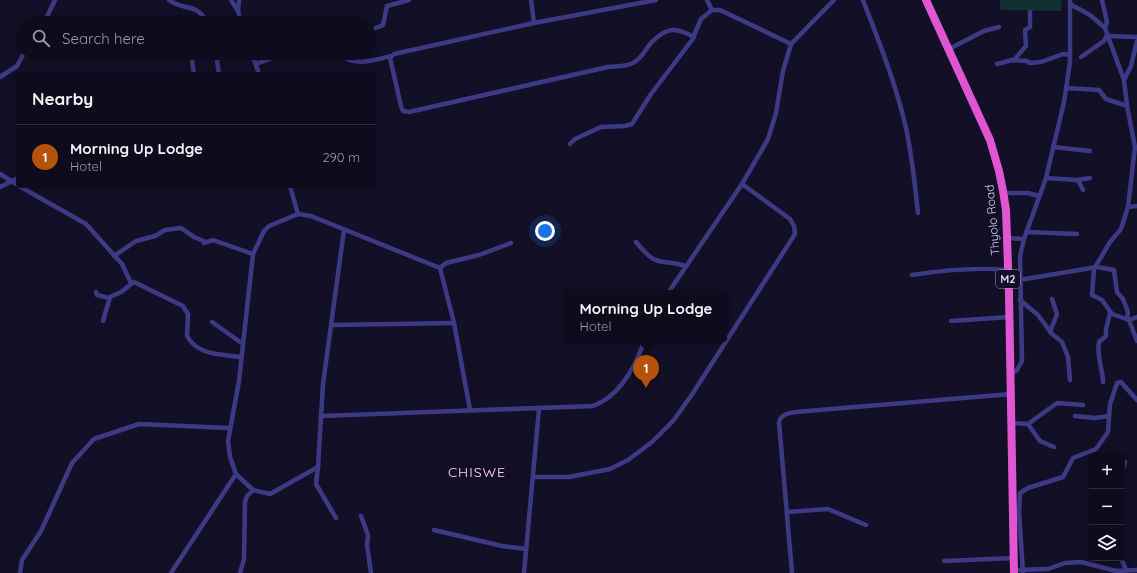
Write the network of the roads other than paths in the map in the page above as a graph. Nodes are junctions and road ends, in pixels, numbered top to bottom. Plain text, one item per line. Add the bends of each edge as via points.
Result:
1 (55, 0) edge
2 (169, 0) edge
3 (231, 0) edge
4 (239, 0) edge
5 (410, 0) edge
6 (531, 0) edge
7 (656, 0) edge
8 (707, 0) edge
9 (834, 0) edge
10 (863, 0) edge
11 (926, 0) edge
12 (1102, 0) edge
13 (1070, 2) edge
14 (712, 10) junction
15 (238, 11) junction
16 (1030, 12) dead end
17 (47, 16) edge
18 (204, 16) edge
19 (239, 16) edge
20 (534, 23) junction
21 (376, 28) edge
22 (999, 28) dead end
23 (1104, 28) junction
24 (1107, 35) junction
25 (694, 37) junction
26 (1137, 37) edge
27 (1137, 41) edge
28 (791, 44) junction
29 (949, 49) junction
30 (1070, 55) junction
31 (391, 56) junction
32 (1081, 57) dead end
33 (376, 59) edge
34 (20, 60) edge
35 (192, 60) edge
36 (217, 60) edge
37 (255, 60) edge
38 (267, 60) edge
39 (346, 60) edge
40 (368, 60) edge
41 (1014, 60) junction
42 (256, 64) junction
43 (997, 64) dead end
44 (194, 72) edge
45 (219, 72) edge
46 (258, 72) edge
47 (0, 77) edge
48 (1124, 80) junction
49 (1066, 88) junction
50 (1127, 106) junction
51 (570, 144) dead end
52 (1053, 147) junction
53 (1090, 151) dead end
54 (0, 174) edge
55 (1046, 178) junction
56 (1090, 178) dead end
57 (16, 179) edge
58 (1076, 180) junction
59 (11, 181) junction
60 (16, 184) edge
61 (742, 184) junction
62 (0, 187) edge
63 (23, 188) edge
64 (291, 188) edge
65 (1083, 190) dead end
66 (1004, 194) junction
67 (1039, 196) junction
68 (1137, 206) edge
69 (1128, 207) junction
70 (918, 213) dead end
71 (298, 214) junction
72 (344, 230) junction
73 (1026, 232) junction
74 (1077, 234) dead end
75 (1007, 238) junction
76 (1024, 239) junction
77 (636, 242) dead end
78 (511, 243) dead end
79 (253, 254) junction
80 (114, 256) junction
81 (686, 266) junction
82 (440, 268) junction
83 (1094, 269) junction
84 (1008, 270) junction
85 (912, 275) dead end
86 (1019, 280) junction
87 (132, 283) junction
88 (670, 290) edge
89 (96, 292) dead end
90 (109, 298) junction
91 (1052, 299) dead end
92 (1020, 300) junction
93 (1110, 313) junction
94 (1009, 317) junction
95 (1137, 317) edge
96 (1128, 319) junction
97 (103, 321) dead end
98 (951, 321) dead end
99 (212, 322) dead end
100 (454, 323) junction
101 (332, 325) junction
102 (1050, 332) junction
103 (727, 338) edge
104 (1137, 340) edge
105 (643, 342) edge
106 (725, 342) edge
107 (243, 344) junction
108 (242, 357) junction
109 (1011, 374) junction
110 (1070, 380) dead end
111 (1103, 382) dead end
112 (1011, 394) junction
113 (1137, 400) edge
114 (1082, 405) dead end
115 (539, 409) junction
116 (470, 410) junction
117 (321, 416) junction
118 (1075, 416) dead end
119 (1109, 416) junction
120 (1011, 423) junction
121 (1028, 424) junction
122 (229, 428) junction
123 (1054, 447) dead end
124 (318, 467) junction
125 (236, 474) junction
126 (533, 477) junction
127 (253, 490) junction
128 (787, 512) junction
129 (1016, 514) junction
130 (360, 516) dead end
131 (336, 518) dead end
132 (866, 525) dead end
133 (434, 530) dead end
134 (526, 549) junction
135 (1017, 553) junction
136 (944, 561) dead end
137 (1122, 561) edge
138 (1126, 570) junction
139 (1137, 570) edge
140 (1023, 571) edge
141 (1014, 572) edge
142 (20, 573) edge
143 (171, 573) edge
144 (240, 573) edge
145 (371, 573) edge
146 (524, 573) edge
147 (792, 573) edge

1 - 17 street
2 - 18 street via 175,4 189,6 202,12
3 - 15 street
4 - 15 street
5 - 21 street via 387,6 383,25
6 - 20 street
7 - 20 street
8 - 14 street
9 - 28 street
10 - 70 street via 891,75 903,119 913,167
11 - 29 highway, Thyolo Road / M2
12 - 23 street via 1107,22
13 - 23 street
13 - 30 street
14 - 25 street via 701,19
14 - 28 street via 720,10
15 - 19 street
16 - 41 street via 1030,27 1025,30 1026,46
20 - 31 street
22 - 29 street via 984,31
23 - 24 street
24 - 26 street
24 - 32 street via 1104,41
24 - 48 street
25 - 31 street via 678,29 669,30 652,41 637,61 629,65 608,67 409,112 403,111 401,106
25 - 51 street via 632,124 601,127
27 - 48 street via 1131,66
28 - 61 street via 771,130
29 - 66 highway, Thyolo Road / M2 via 990,140
30 - 41 street via 1063,54 1041,62
30 - 49 street
31 - 33 street
34 - 47 street via 17,66
35 - 44 street
36 - 45 street
37 - 42 street
38 - 42 street
39 - 40 street
41 - 43 street
42 - 46 street
48 - 50 street
49 - 50 street via 1099,90 1106,99
49 - 52 street
50 - 69 street via 1135,147
52 - 53 street
52 - 55 street
54 - 59 street
55 - 58 street
55 - 67 street
56 - 58 street
57 - 59 street
58 - 65 street
59 - 60 street
59 - 62 street
61 - 81 street
61 - 103 street via 790,219 795,234
63 - 80 street via 86,224
64 - 71 street
66 - 67 street via 1028,193
66 - 75 highway, Thyolo Road / M2
67 - 73 street
68 - 69 street
69 - 83 street via 1121,229
71 - 72 street via 310,216
71 - 79 street via 269,226
72 - 82 street
72 - 101 street
73 - 74 street
73 - 76 street
75 - 76 street
75 - 84 highway, Thyolo Road / M2
76 - 86 street
77 - 81 street via 649,258 655,261
78 - 82 street via 480,255 446,263
79 - 80 street via 213,240 204,243 181,228 165,230 155,236 136,241
79 - 107 street
80 - 87 street via 122,264
81 - 88 street
82 - 100 street
83 - 86 street
83 - 93 street via 1092,295 1102,300
83 - 96 street via 1097,267 1114,270 1117,292 1123,299
84 - 85 street via 986,268
84 - 94 highway, Thyolo Road / M2
86 - 92 street
87 - 90 street via 122,292
87 - 108 street via 138,283 183,306 188,314 187,336 195,346 212,353
89 - 90 street via 97,295
90 - 97 street
91 - 102 street via 1056,314
92 - 102 street via 1038,315
92 - 109 street via 1022,361
93 - 96 street
93 - 111 street via 1106,336 1099,342 1097,351
94 - 98 street
94 - 109 highway, Thyolo Road / M2
95 - 96 street
96 - 104 street
99 - 107 street
100 - 101 street
100 - 116 street
101 - 117 street
102 - 110 street via 1062,342 1067,353
105 - 115 street via 633,370 603,400 592,406
106 - 126 street via 673,421 641,451 610,469 569,477
107 - 108 street
108 - 122 street
109 - 112 highway, Thyolo Road / M2
112 - 120 highway, Thyolo Road / M2
112 - 128 street via 807,411 782,416 779,422
113 - 119 street via 1121,382 1117,383
114 - 121 street via 1057,403
115 - 116 street
115 - 126 street
116 - 117 street
117 - 124 street
118 - 119 street
119 - 129 street via 1109,428 1097,447 1073,458 1062,476 1023,490
120 - 121 street
120 - 129 highway, Thyolo Road / M2
121 - 123 street via 1040,441
122 - 125 street via 230,453
122 - 142 street via 139,424 94,439 72,463 41,531 22,560
124 - 127 street via 270,494
124 - 131 street via 318,488
125 - 127 street
125 - 143 street
126 - 134 street
127 - 144 street via 245,502 244,559
128 - 132 street via 828,509
128 - 147 street
129 - 135 highway, Thyolo Road / M2
130 - 145 street via 368,535
133 - 134 street
134 - 146 street
135 - 136 street
135 - 140 street
135 - 141 highway, Thyolo Road / M2
137 - 138 street
138 - 139 street
138 - 140 street via 1116,571 1081,562
140 - 141 street

